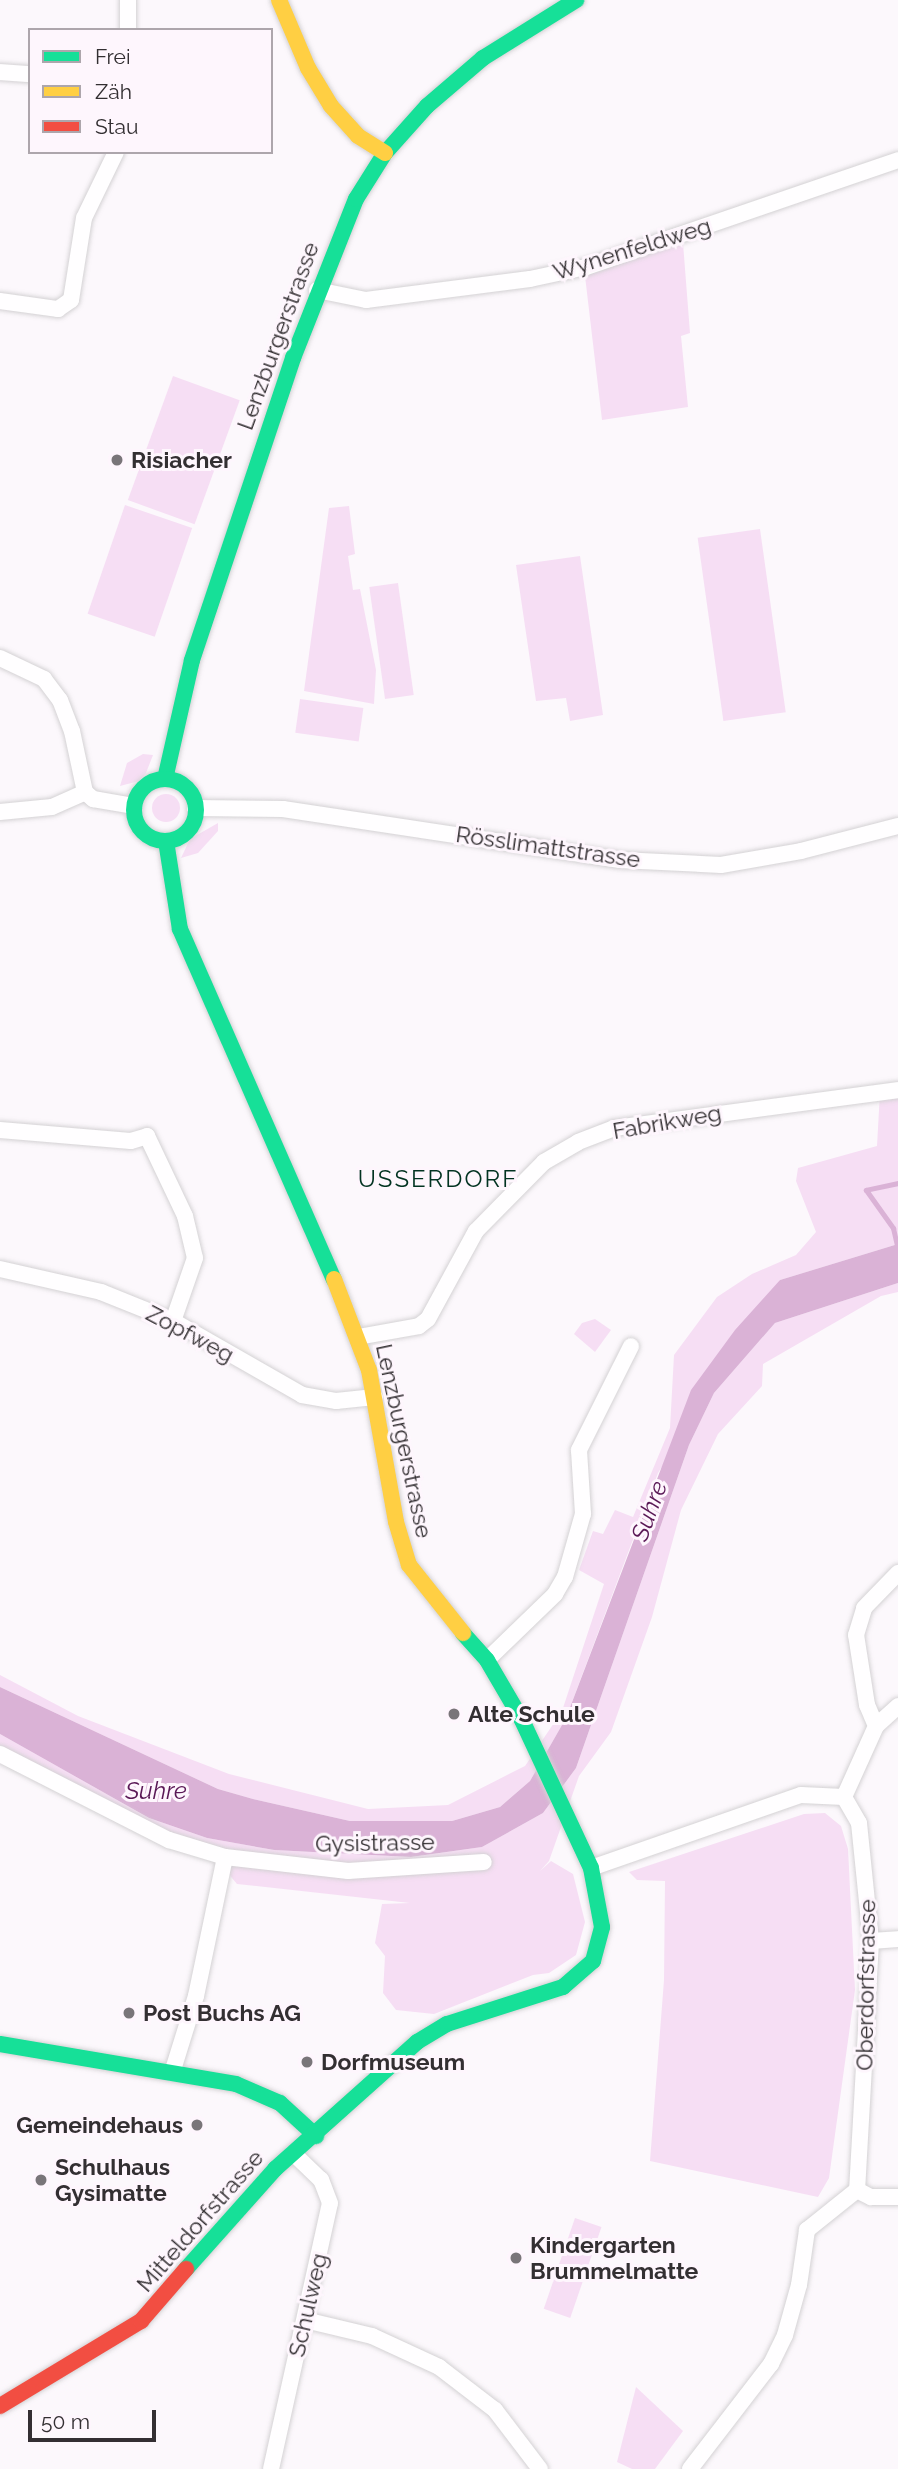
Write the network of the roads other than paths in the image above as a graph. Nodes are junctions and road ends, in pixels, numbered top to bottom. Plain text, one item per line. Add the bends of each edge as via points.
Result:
1 (128, 0) edge
2 (279, 0) edge
3 (576, 0) edge
4 (128, 28) edge
5 (0, 72) edge
6 (28, 74) edge
7 (385, 153) junction
8 (115, 154) edge
9 (898, 160) edge
10 (317, 290) junction
11 (0, 301) edge
12 (0, 658) edge
13 (165, 779) junction
14 (85, 792) junction
15 (134, 806) junction
16 (195, 808) junction
17 (0, 812) edge
18 (898, 826) edge
19 (166, 841) junction
20 (898, 1090) edge
21 (0, 1130) edge
22 (0, 1269) edge
23 (173, 1321) junction
24 (358, 1337) junction
25 (631, 1346) dead end
26 (374, 1396) junction
27 (898, 1573) edge
28 (487, 1660) junction
29 (898, 1706) edge
30 (876, 1726) junction
31 (0, 1754) edge
32 (844, 1797) junction
33 (225, 1857) junction
34 (484, 1862) dead end
35 (591, 1868) junction
36 (898, 1939) edge
37 (871, 1941) junction
38 (0, 2044) edge
39 (172, 2073) junction
40 (316, 2136) junction
41 (293, 2153) junction
42 (857, 2190) junction
43 (898, 2197) edge
44 (305, 2320) junction
45 (0, 2406) edge
46 (271, 2469) edge
47 (540, 2469) edge
48 (690, 2469) edge

1 - 4 street
2 - 7 main road via 308,68 331,106 358,136
3 - 7 main road, Lenzburgerstrasse via 473,66 426,106
5 - 6 street
7 - 10 main road, Lenzburgerstrasse via 352,208
8 - 11 street via 84,218 71,300 58,309
9 - 10 street, Wynenfeldweg via 586,267 530,279 366,300
10 - 13 main road, Lenzburgerstrasse via 182,691
12 - 14 street via 44,679 60,700
13 - 15 main road via 147,785
13 - 16 main road via 186,788
14 - 15 street via 93,799
14 - 17 street via 52,807
15 - 19 main road via 142,831
16 - 18 street, Rösslimattstrasse via 284,809 620,860 721,865 801,852
16 - 19 main road via 191,827
19 - 24 main road, Lenzburgerstrasse via 180,929
20 - 24 street, Fabrikweg via 614,1128 578,1142 537,1169 476,1231 428,1319 419,1326
21 - 23 street via 131,1141 147,1136 185,1216 195,1258
22 - 23 street, Zopfweg via 101,1292
23 - 26 street, Zopfweg via 302,1395 336,1401
24 - 26 main road, Lenzburgerstrasse
25 - 28 street via 579,1450 583,1514 565,1577 555,1594
26 - 28 main road, Lenzburgerstrasse via 396,1522 409,1565 422,1587
27 - 30 street via 864,1608 856,1635 867,1705
28 - 35 main road, Lenzburgerstrasse via 536,1750
29 - 30 street
30 - 32 street
31 - 33 street, Gysistrasse via 137,1825
32 - 35 street via 801,1795
32 - 37 street, Oberdorfstrasse via 859,1823
33 - 34 street, Gysistrasse via 348,1871
33 - 39 street via 195,1996
35 - 40 main road, Mitteldorfstrasse via 602,1927 588,1968 563,1987 430,2032
36 - 37 street
37 - 42 street, Oberdorfstrasse
38 - 39 main road
39 - 40 main road via 262,2093 295,2114
40 - 41 main road, Mitteldorfstrasse
41 - 44 street, Schulweg via 321,2180 330,2203
41 - 45 main road, Mitteldorfstrasse via 237,2208 141,2321
42 - 43 street via 871,2197
42 - 48 street via 807,2230 789,2322 771,2364
44 - 46 street, Schulweg
44 - 47 street via 372,2336 439,2367 495,2410

